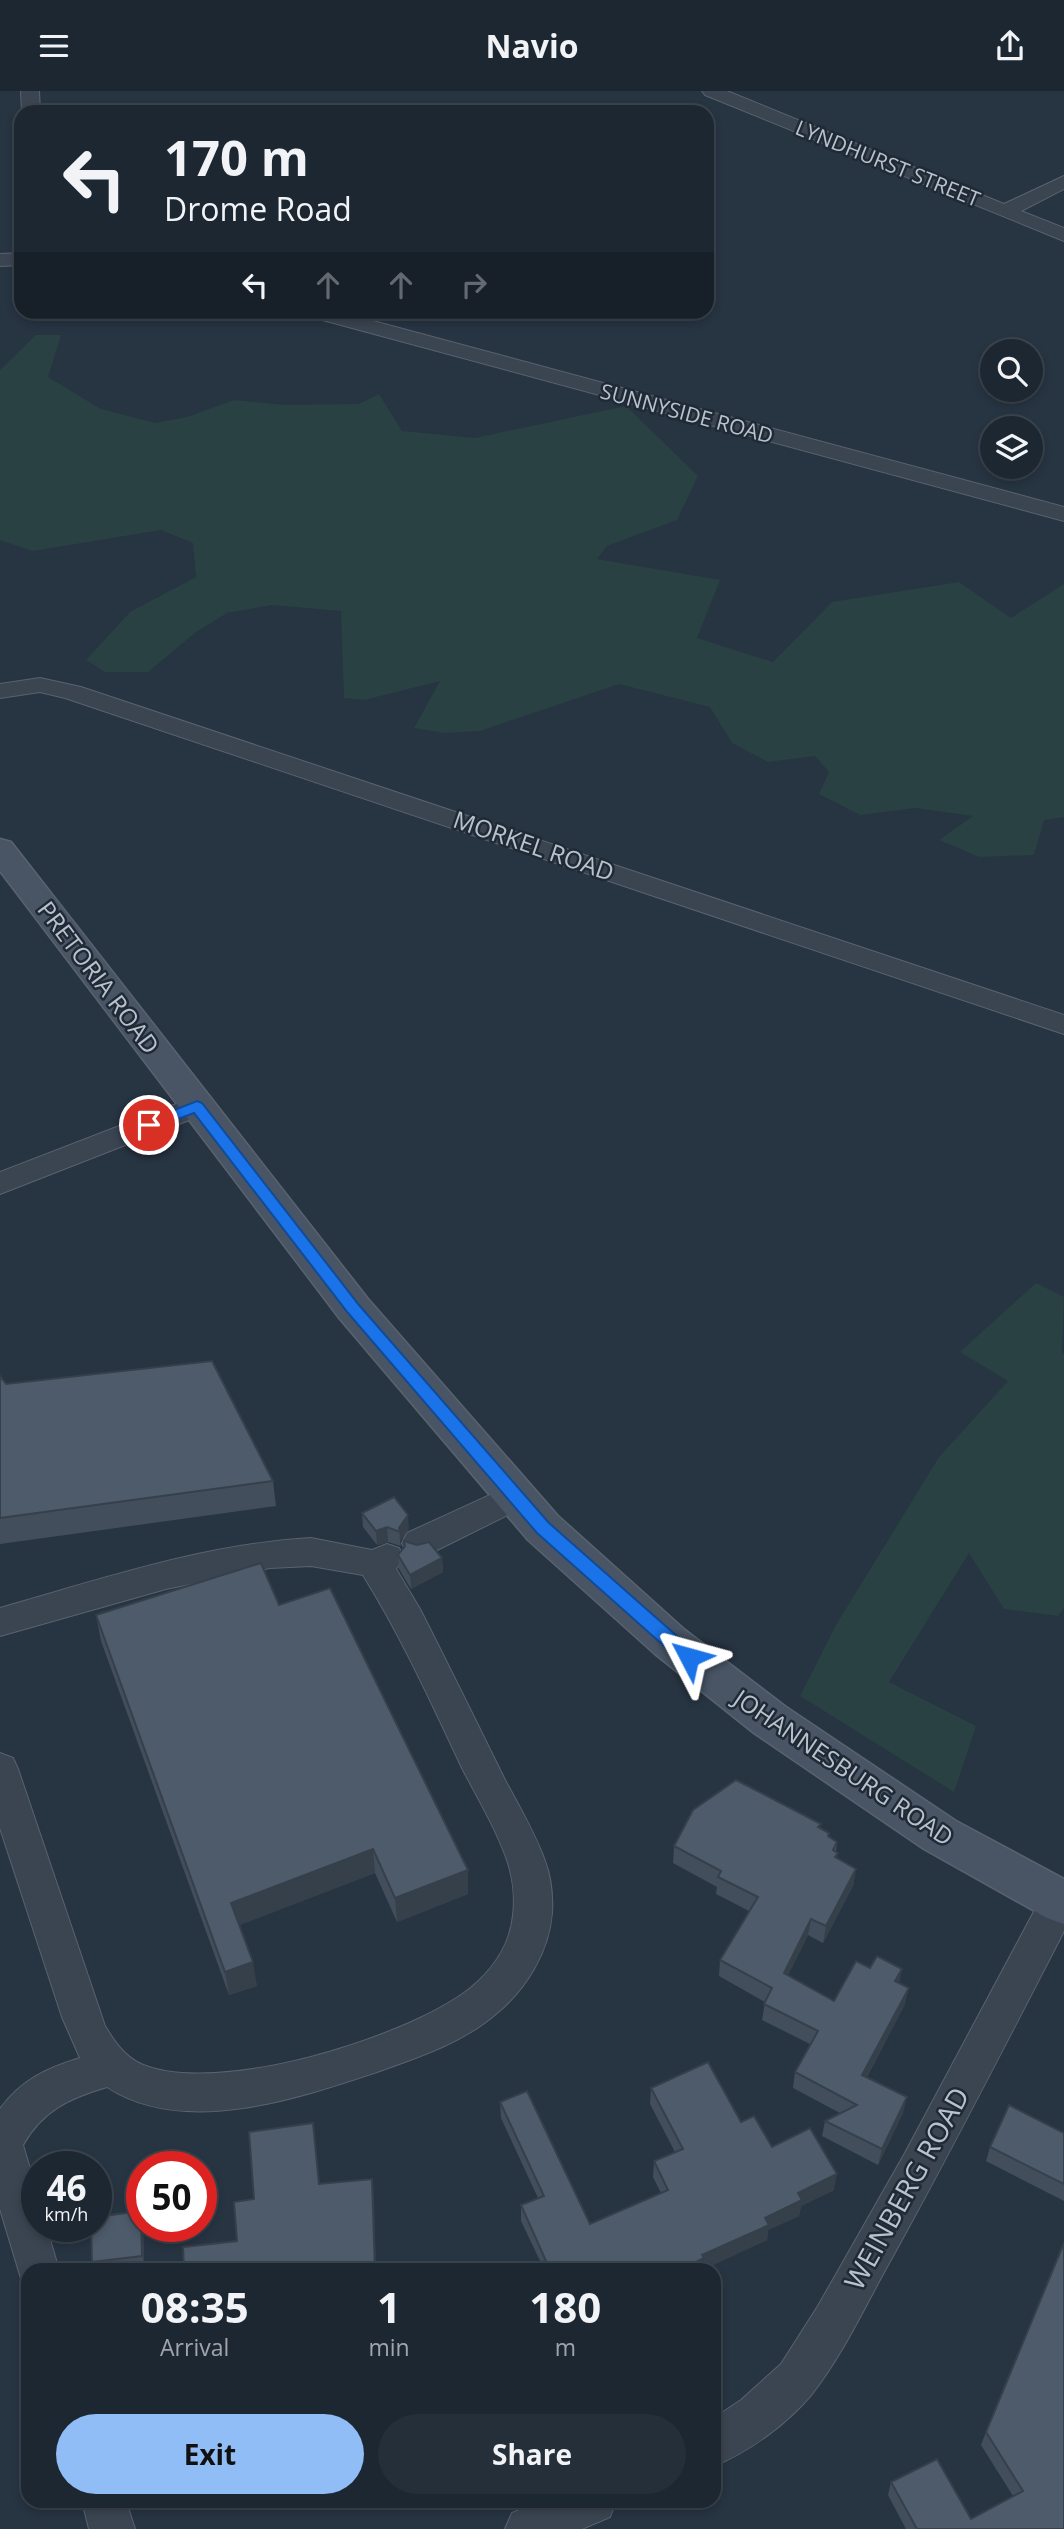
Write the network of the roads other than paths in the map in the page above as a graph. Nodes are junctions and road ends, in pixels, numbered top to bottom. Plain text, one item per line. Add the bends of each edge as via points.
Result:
1 (712, 91) edge
2 (1064, 181) edge
3 (1005, 211) junction
4 (1064, 235) edge
5 (340, 319) edge
6 (1064, 514) edge
7 (0, 691) edge
8 (0, 849) edge
9 (1064, 1025) edge
10 (197, 1106) junction
11 (0, 1184) edge
12 (516, 1496) junction
13 (419, 1543) edge
14 (0, 1622) edge
15 (0, 1769) edge
16 (1062, 1902) edge
17 (111, 2067) junction
18 (36, 2263) edge
19 (721, 2439) edge
20 (106, 2508) edge
21 (578, 2508) edge
22 (112, 2529) edge
23 (528, 2529) edge

1 - 3 street, LYNDHURST STREET
2 - 3 street
3 - 4 street, LYNDHURST STREET
5 - 6 street, SUNNYSIDE ROAD
7 - 9 street, MORKEL ROAD via 40,685 72,692
8 - 10 main road, PRETORIA ROAD
10 - 11 street
10 - 12 main road, JOHANNESBURG ROAD via 354,1309
12 - 13 street
12 - 16 main road, JOHANNESBURG ROAD via 543,1528 670,1642 770,1720 940,1835
14 - 17 street via 166,1575 270,1554 312,1552 381,1561 527,1863 535,1897 532,1926 522,1952 502,1984 480,2005 440,2027 366,2057 270,2086 175,2091 136,2081
15 - 17 street via 91,2039
16 - 19 street, WEINBERG ROAD via 833,2321 796,2379 757,2416
17 - 18 street via 35,2096 17,2115 2,2143
20 - 22 street
21 - 23 street

